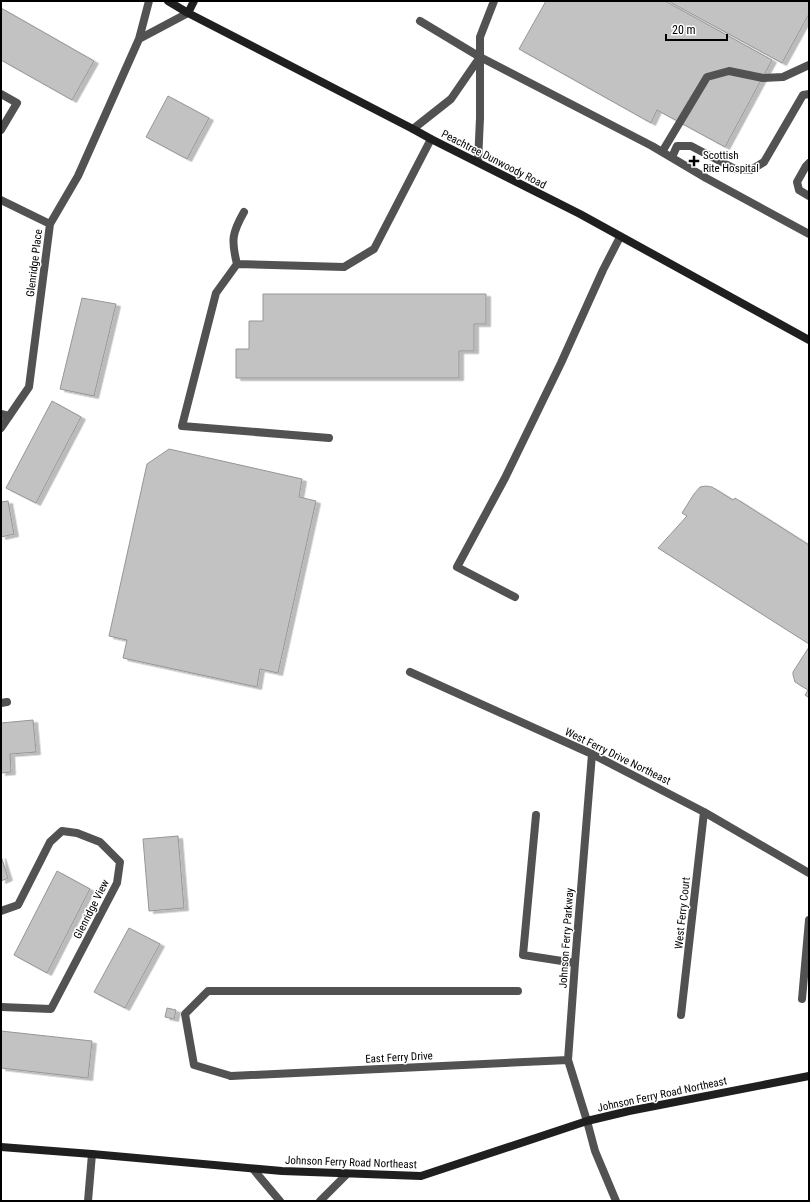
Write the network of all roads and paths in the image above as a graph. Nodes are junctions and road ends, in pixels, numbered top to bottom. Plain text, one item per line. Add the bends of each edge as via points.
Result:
1 (149, 1) edge
2 (168, 1) edge
3 (194, 1) edge
4 (494, 1) edge
5 (188, 13) junction
6 (420, 20) dead end
7 (139, 39) junction
8 (480, 57) junction
9 (809, 65) edge
10 (1, 94) edge
11 (809, 94) edge
12 (413, 129) junction
13 (1, 130) edge
14 (430, 139) junction
15 (662, 152) junction
16 (672, 157) junction
17 (478, 162) junction
18 (809, 163) edge
19 (809, 196) edge
20 (1, 200) edge
21 (244, 212) dead end
22 (50, 224) junction
23 (809, 234) edge
24 (620, 237) junction
25 (237, 264) junction
26 (809, 340) edge
27 (5, 415) edge
28 (1, 428) edge
29 (328, 438) dead end
30 (515, 597) dead end
31 (410, 672) dead end
32 (592, 754) junction
33 (704, 812) junction
34 (536, 815) dead end
35 (809, 873) edge
36 (1, 910) edge
37 (809, 920) edge
38 (575, 963) junction
39 (518, 991) dead end
40 (802, 999) dead end
41 (1, 1007) edge
42 (681, 1015) dead end
43 (568, 1060) junction
44 (809, 1076) edge
45 (587, 1121) junction
46 (1, 1147) edge
47 (92, 1154) junction
48 (253, 1169) junction
49 (347, 1174) junction
50 (88, 1201) edge
51 (280, 1201) edge
52 (320, 1201) edge
53 (616, 1201) edge

1 - 7 street, Glenridge Place
2 - 5 main road, Peachtree Dunwoody Road
3 - 5 main road
4 - 8 street via 480,37
5 - 7 street
5 - 12 main road, Peachtree Dunwoody Road
6 - 8 street
7 - 22 street, Glenridge Place via 78,176
8 - 12 street via 451,99
8 - 15 street
8 - 17 street
9 - 15 street via 783,77 763,78 729,71 707,77
10 - 13 street via 17,103
11 - 16 street via 803,95 764,162 751,170 735,169 691,146 678,146
12 - 14 main road, Peachtree Dunwoody Road
14 - 17 main road, Peachtree Dunwoody Road
14 - 25 street via 374,249 344,267
15 - 16 street
16 - 23 street
17 - 24 main road, Peachtree Dunwoody Road
18 - 19 street via 797,182 799,190
20 - 22 street
21 - 25 street via 236,227 233,246
22 - 27 street, Glenridge Place via 28,387
24 - 26 main road, Peachtree Dunwoody Road
24 - 30 street via 505,478 458,567
25 - 29 street via 216,293 182,426
27 - 28 street, Glenridge Place
31 - 32 street, West Ferry Drive Northeast
32 - 33 street, West Ferry Drive Northeast
32 - 38 street, Johnson Ferry Parkway
33 - 35 street, West Ferry Drive Northeast
33 - 42 street, West Ferry Court
34 - 38 street via 523,955
36 - 41 street, Glenridge View via 18,905 50,842 62,831 77,833 100,842 120,862 117,883 51,1009
37 - 40 street
38 - 43 street, Johnson Ferry Parkway
39 - 43 street, East Ferry Drive via 208,990 185,1014 194,1065 231,1076
43 - 45 street, Johnson Ferry Parkway
44 - 45 main road, Johnson Ferry Road Northeast
45 - 49 main road, Johnson Ferry Road Northeast via 420,1176
45 - 53 street, Johnson Ferry Parkway via 595,1151
46 - 47 main road, Johnson Ferry Road Northeast
47 - 48 main road, Johnson Ferry Road Northeast
47 - 50 street
48 - 49 main road, Johnson Ferry Road Northeast
48 - 51 street
49 - 52 street

